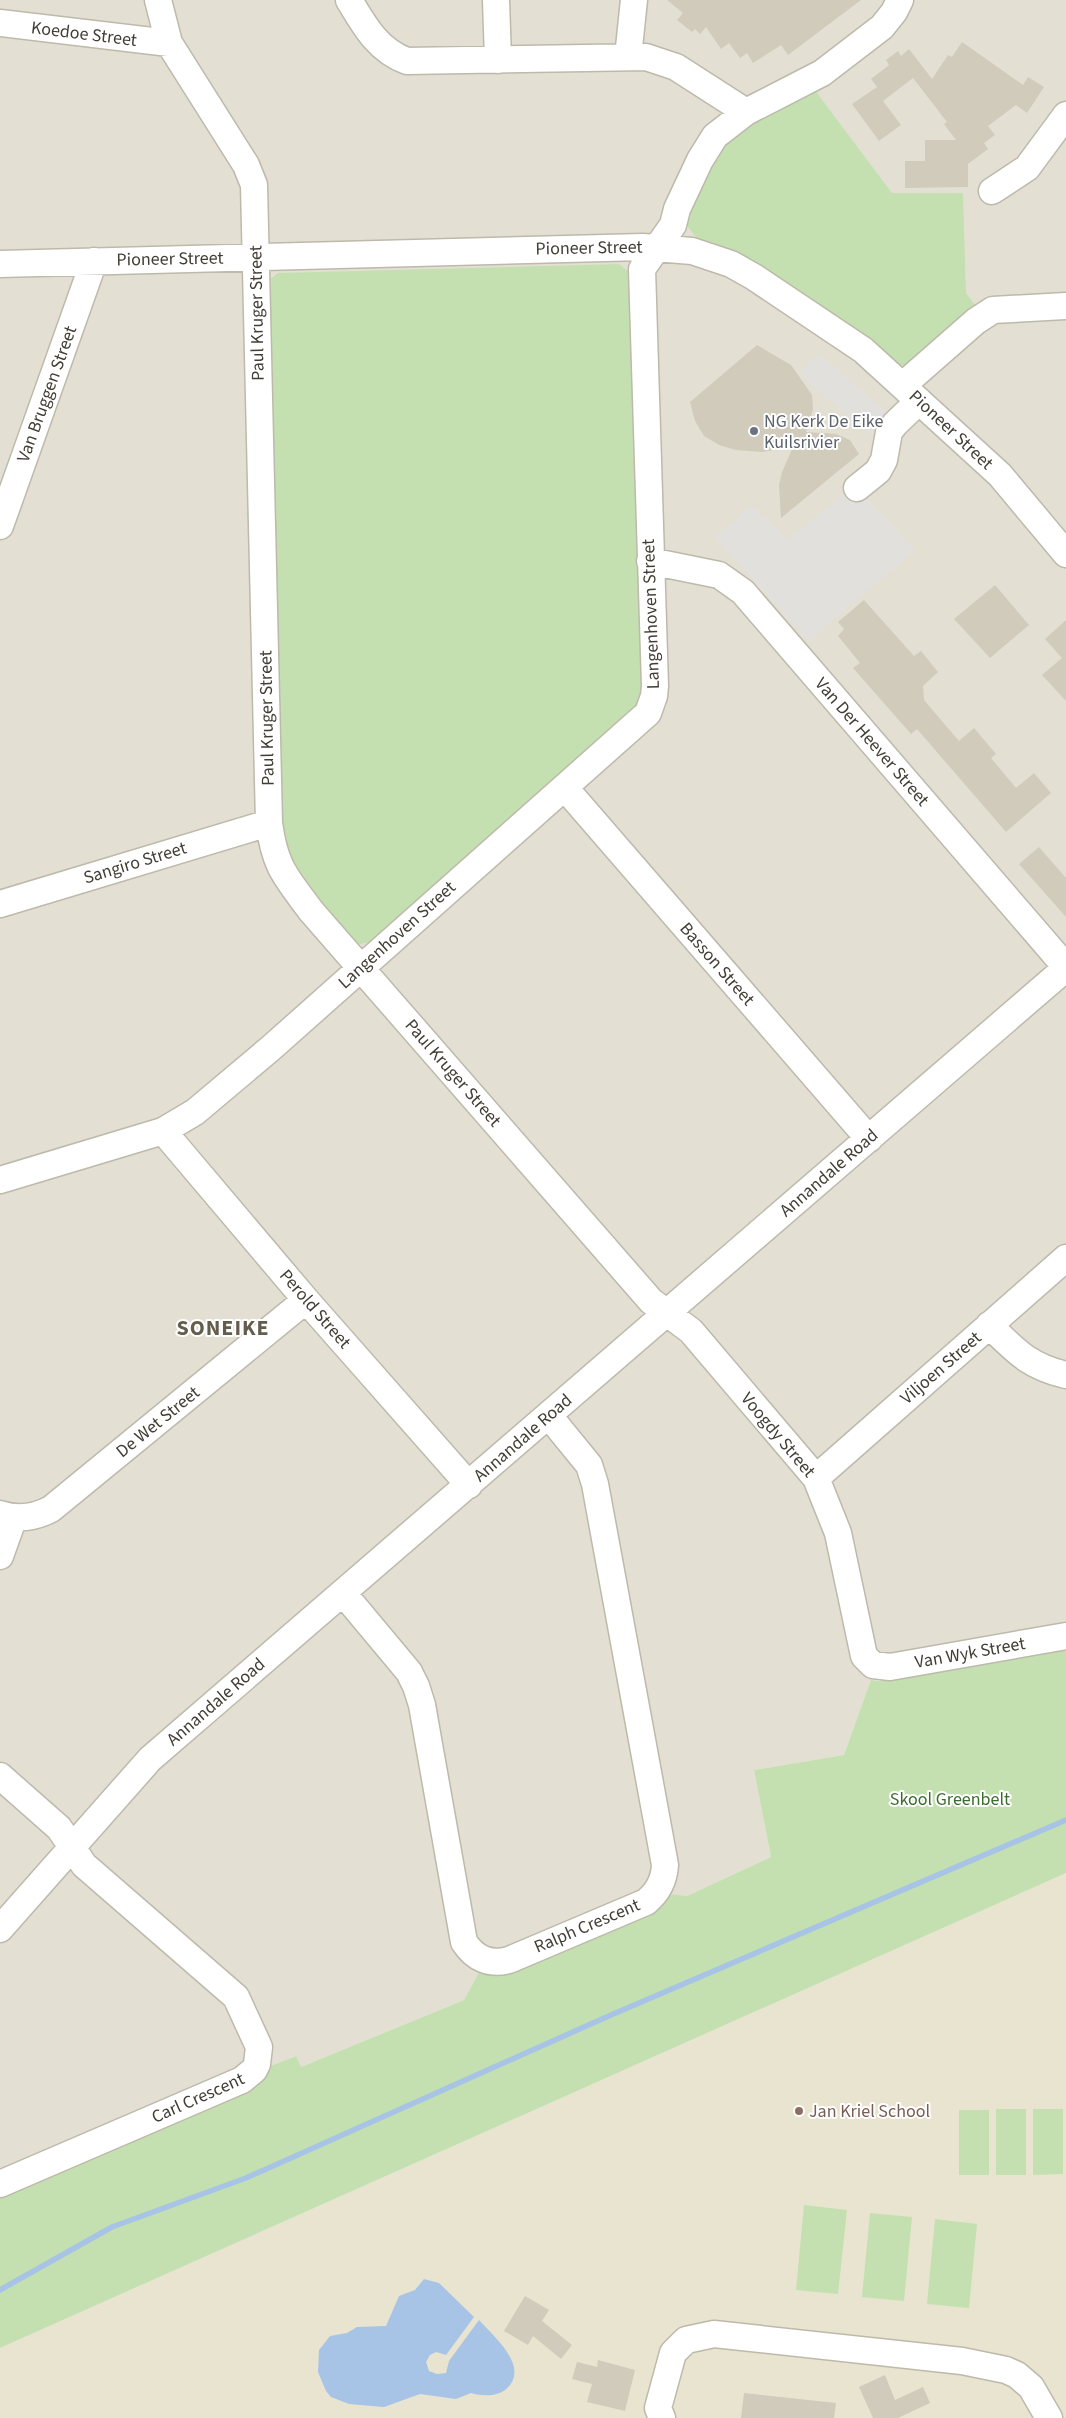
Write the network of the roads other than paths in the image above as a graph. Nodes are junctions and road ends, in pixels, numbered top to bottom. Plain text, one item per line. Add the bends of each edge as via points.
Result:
1 (158, 0) edge
2 (349, 0) edge
3 (496, 0) edge
4 (634, 0) edge
5 (900, 0) edge
6 (0, 23) edge
7 (169, 43) junction
8 (628, 57) junction
9 (498, 60) junction
10 (746, 112) junction
11 (1066, 114) edge
12 (992, 191) dead end
13 (657, 247) junction
14 (255, 257) junction
15 (94, 261) junction
16 (0, 264) edge
17 (1066, 306) edge
18 (911, 393) junction
19 (857, 488) dead end
20 (0, 526) edge
21 (1066, 554) edge
22 (650, 561) junction
23 (565, 788) junction
24 (269, 823) junction
25 (0, 904) edge
26 (362, 967) junction
27 (1066, 967) edge
28 (163, 1131) junction
29 (869, 1139) junction
30 (0, 1180) edge
31 (1066, 1258) edge
32 (306, 1300) junction
33 (668, 1314) junction
34 (989, 1325) junction
35 (1066, 1376) edge
36 (549, 1416) junction
37 (816, 1478) junction
38 (468, 1485) junction
39 (7, 1516) edge
40 (0, 1556) edge
41 (343, 1593) junction
42 (1066, 1636) edge
43 (873, 1665) joint
44 (0, 1776) edge
45 (71, 1846) junction
46 (0, 1928) edge
47 (0, 2184) edge
48 (662, 2418) edge
49 (1049, 2418) edge

1 - 7 street, Paul Kruger Street
2 - 9 street via 372,36 387,52 399,58 415,62
3 - 9 street
4 - 8 street
5 - 10 street, Langenhoven Street via 882,27 822,73
6 - 7 street, Koedoe Street
7 - 14 street, Paul Kruger Street via 250,172
8 - 9 street
8 - 10 street via 646,57 668,64
10 - 13 street, Langenhoven Street via 725,126 707,147 672,225
11 - 12 street via 1027,168
13 - 14 street, Pioneer Street
13 - 18 street, Pioneer Street via 711,257 754,277 863,350
13 - 22 street, Langenhoven Street via 642,269
14 - 15 street, Pioneer Street
14 - 24 street, Paul Kruger Street
15 - 16 street, Pioneer Street
15 - 20 street, Van Bruggen Street
17 - 18 street via 992,310 976,321
18 - 19 street via 889,432 884,460 878,471
18 - 21 street, Pioneer Street via 1000,475
22 - 23 street, Langenhoven Street via 655,686 652,706 643,719
22 - 27 street, Van Der Heever Street via 719,575 743,592
23 - 26 street, Langenhoven Street
23 - 29 street, Basson Street
24 - 25 street, Sangiro Street
24 - 26 street, Paul Kruger Street via 274,855 285,876
26 - 28 street, Langenhoven Street via 202,1106
26 - 33 street, Paul Kruger Street via 650,1302
27 - 29 street, Annandale Road
28 - 30 street, Langenhoven Street
28 - 32 street, Perold Street
29 - 33 street, Annandale Road
31 - 34 street, Viljoen Street
32 - 38 street, Perold Street
32 - 39 street, De Wet Street via 51,1509 33,1517
33 - 36 street, Annandale Road
33 - 37 street, Voogdy Street via 691,1331
34 - 35 street via 1027,1361
34 - 37 street, Viljoen Street
36 - 38 street, Annandale Road
36 - 41 street, Ralph Crescent via 590,1465 595,1484 665,1865 661,1884 652,1897 509,1960 491,1962 469,1949 464,1942 422,1704 416,1686 409,1672
37 - 43 street, Voogdy Street via 838,1532 864,1656
38 - 41 street, Annandale Road
39 - 40 street
41 - 45 street, Annandale Road via 150,1759
42 - 43 street, Van Wyk Street via 890,1667
44 - 45 street, Carl Crescent via 59,1828
45 - 46 street, Annandale Road
45 - 47 street, Carl Crescent via 84,1865 236,1997 256,2039 259,2056 254,2070 242,2080
48 - 49 street via 658,2408 673,2353 686,2340 714,2334 962,2361 1006,2370 1031,2387

